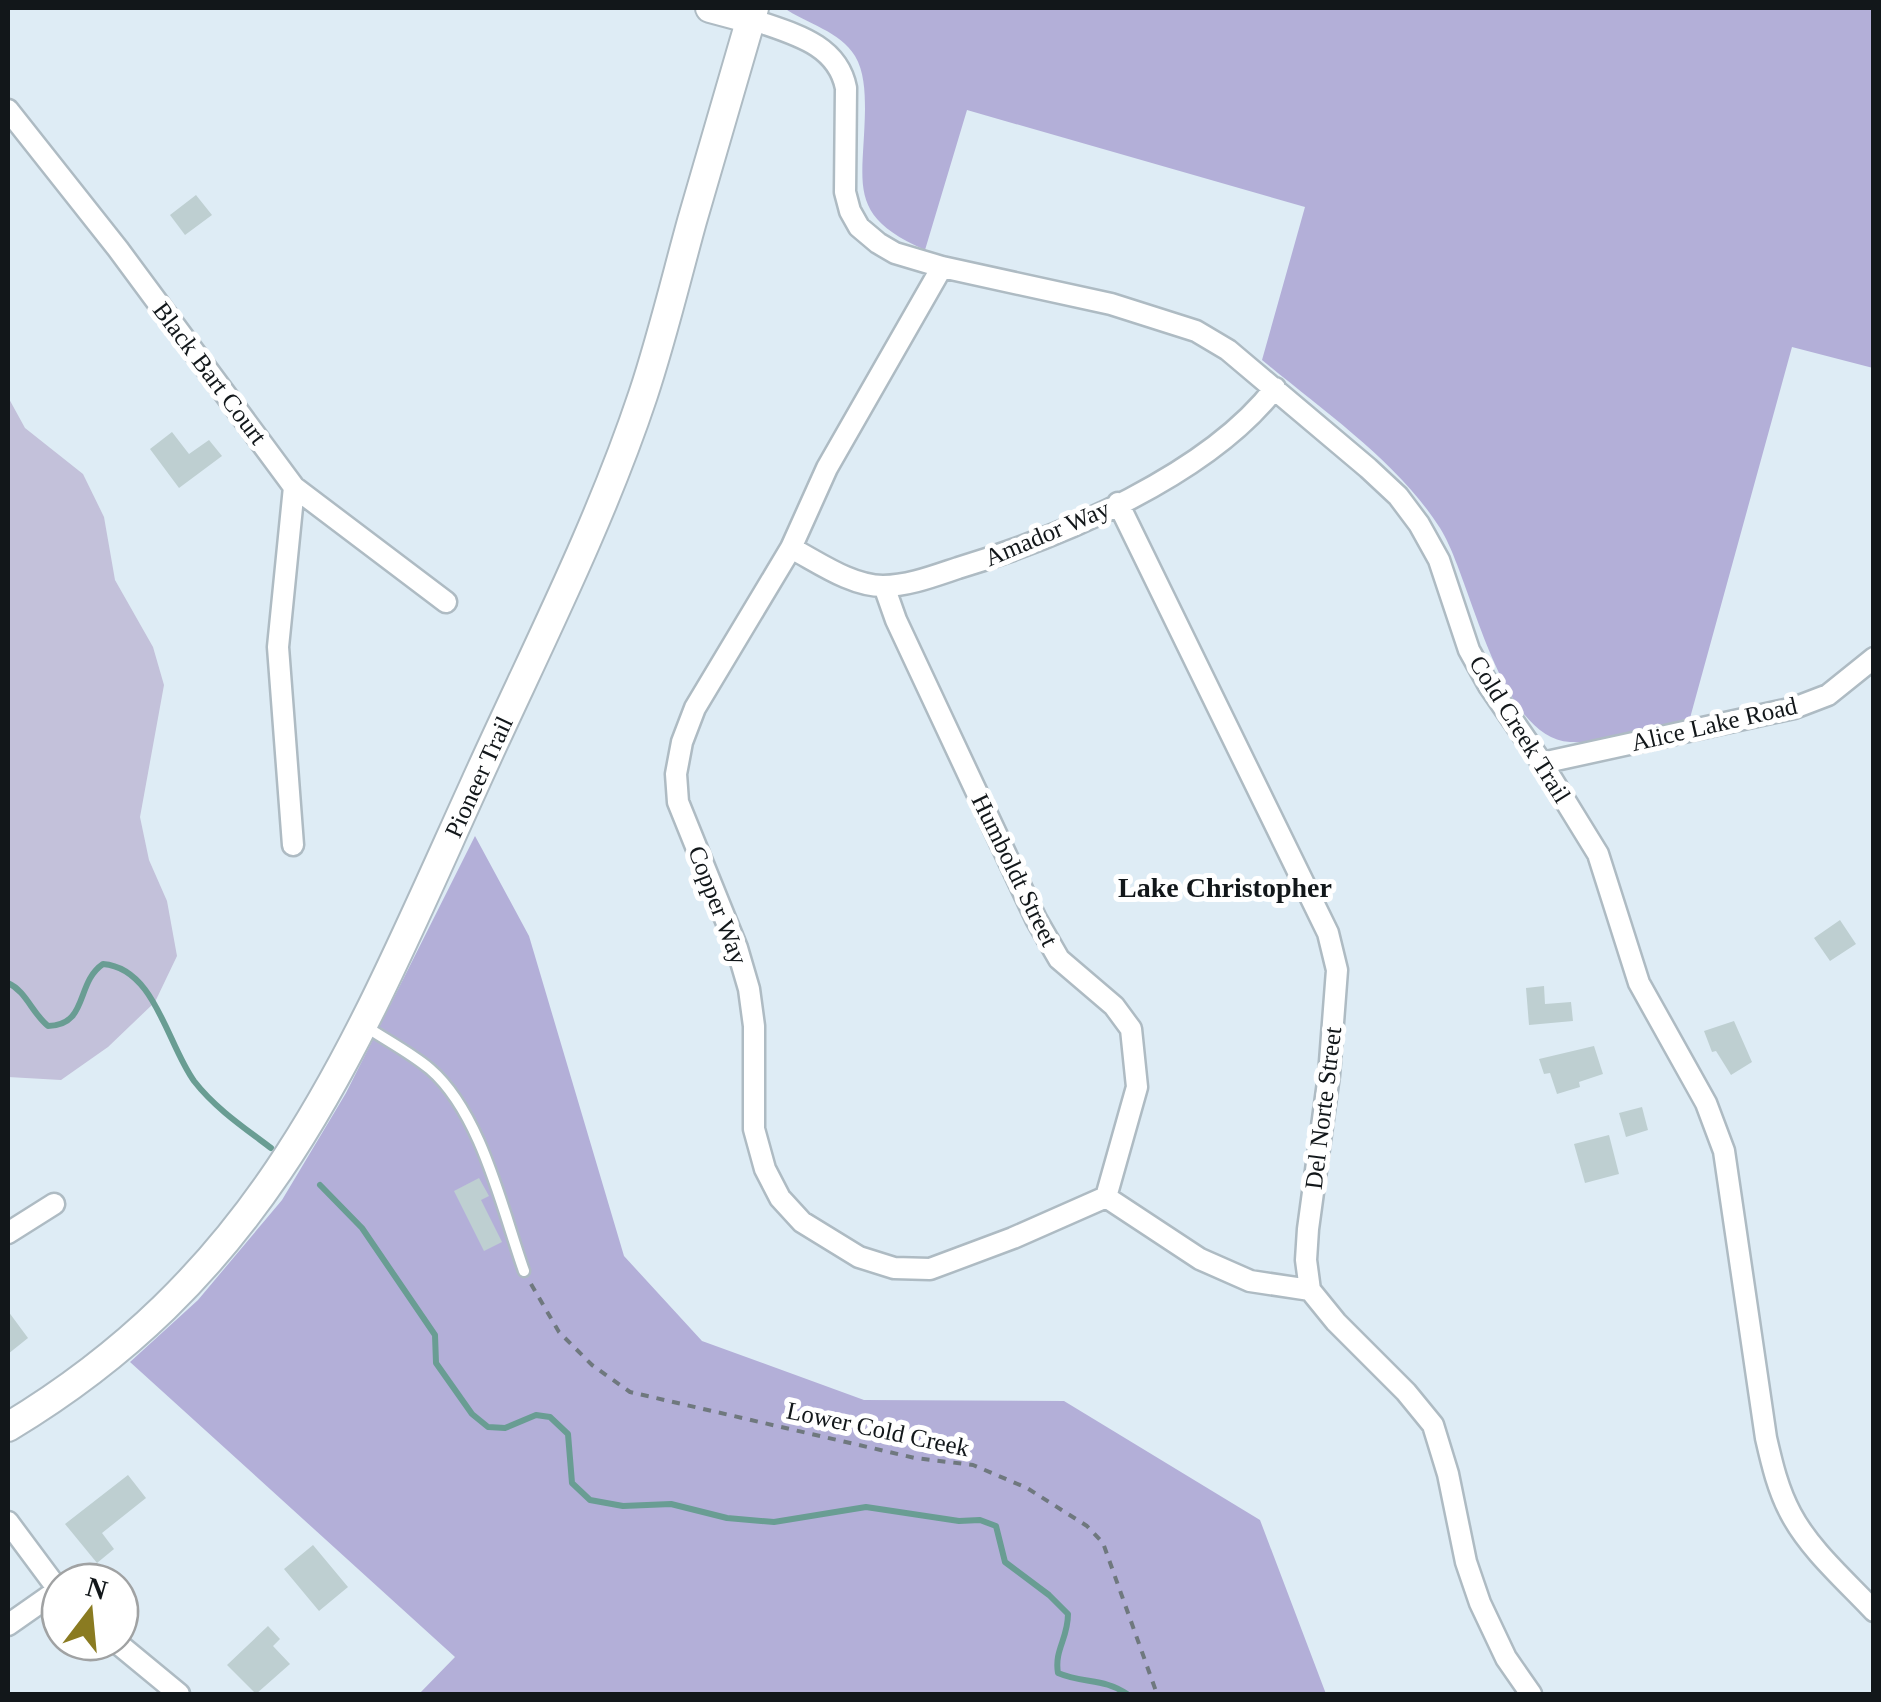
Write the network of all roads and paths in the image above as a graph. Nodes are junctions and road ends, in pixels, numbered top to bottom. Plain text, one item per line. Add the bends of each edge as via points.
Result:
1 (710, 8) edge
2 (752, 13) edge
3 (8, 110) edge
4 (942, 267) junction
5 (1275, 388) junction
6 (294, 487) junction
7 (1118, 503) junction
8 (791, 548) junction
9 (884, 586) junction
10 (446, 602) dead end
11 (1873, 660) edge
12 (1542, 763) junction
13 (292, 845) dead end
14 (364, 1026) junction
15 (1106, 1197) junction
16 (54, 1204) dead end
17 (8, 1233) edge
18 (524, 1271) joint
19 (1310, 1290) junction
20 (8, 1427) edge
21 (8, 1522) edge
22 (40, 1565) edge
23 (40, 1604) edge
24 (1874, 1610) edge
25 (8, 1626) edge
26 (140, 1662) edge
27 (179, 1694) edge
28 (1157, 1694) edge
29 (1530, 1694) edge

1 - 2 main road
2 - 4 street, Cold Creek Trail via 822,47 844,74 844,192 859,227 896,253
2 - 14 main road, Pioneer Trail via 660,338 614,473
3 - 6 street, Black Bart Court
4 - 5 street, Cold Creek Trail via 1167,320 1228,350
4 - 8 street, Copper Way via 827,468
5 - 7 street, Amador Way via 1208,450
5 - 12 street, Cold Creek Trail via 1388,486 1419,524 1439,560 1469,650
6 - 10 street, Black Bart Court
6 - 13 street via 278,647
7 - 9 street, Amador Way via 988,559
7 - 19 street, Del Norte Street via 1328,933 1337,970 1308,1229
8 - 9 street
8 - 15 street, Copper Way via 695,708 676,774 678,802 749,990 754,1129 765,1169 802,1222 859,1257 894,1268 930,1270
9 - 15 street, Humboldt Street via 1036,919 1059,959 1131,1029 1137,1087
11 - 12 street, Alice Lake Road via 1828,695 1794,708
12 - 24 street, Cold Creek Trail via 1598,854 1640,983 1706,1103 1724,1150 1777,1480 1792,1516
14 - 18 lane via 432,1070 460,1108 482,1149
14 - 20 main road, Pioneer Trail via 300,1142 203,1268 87,1374
15 - 19 street via 1250,1282
16 - 17 street
18 - 28 path, Lower Cold Creek via 559,1332 630,1392 915,1458 974,1465 1027,1488 1086,1526 1103,1543
19 - 29 street via 1432,1425 1480,1602
21 - 22 street
23 - 25 street
26 - 27 street

